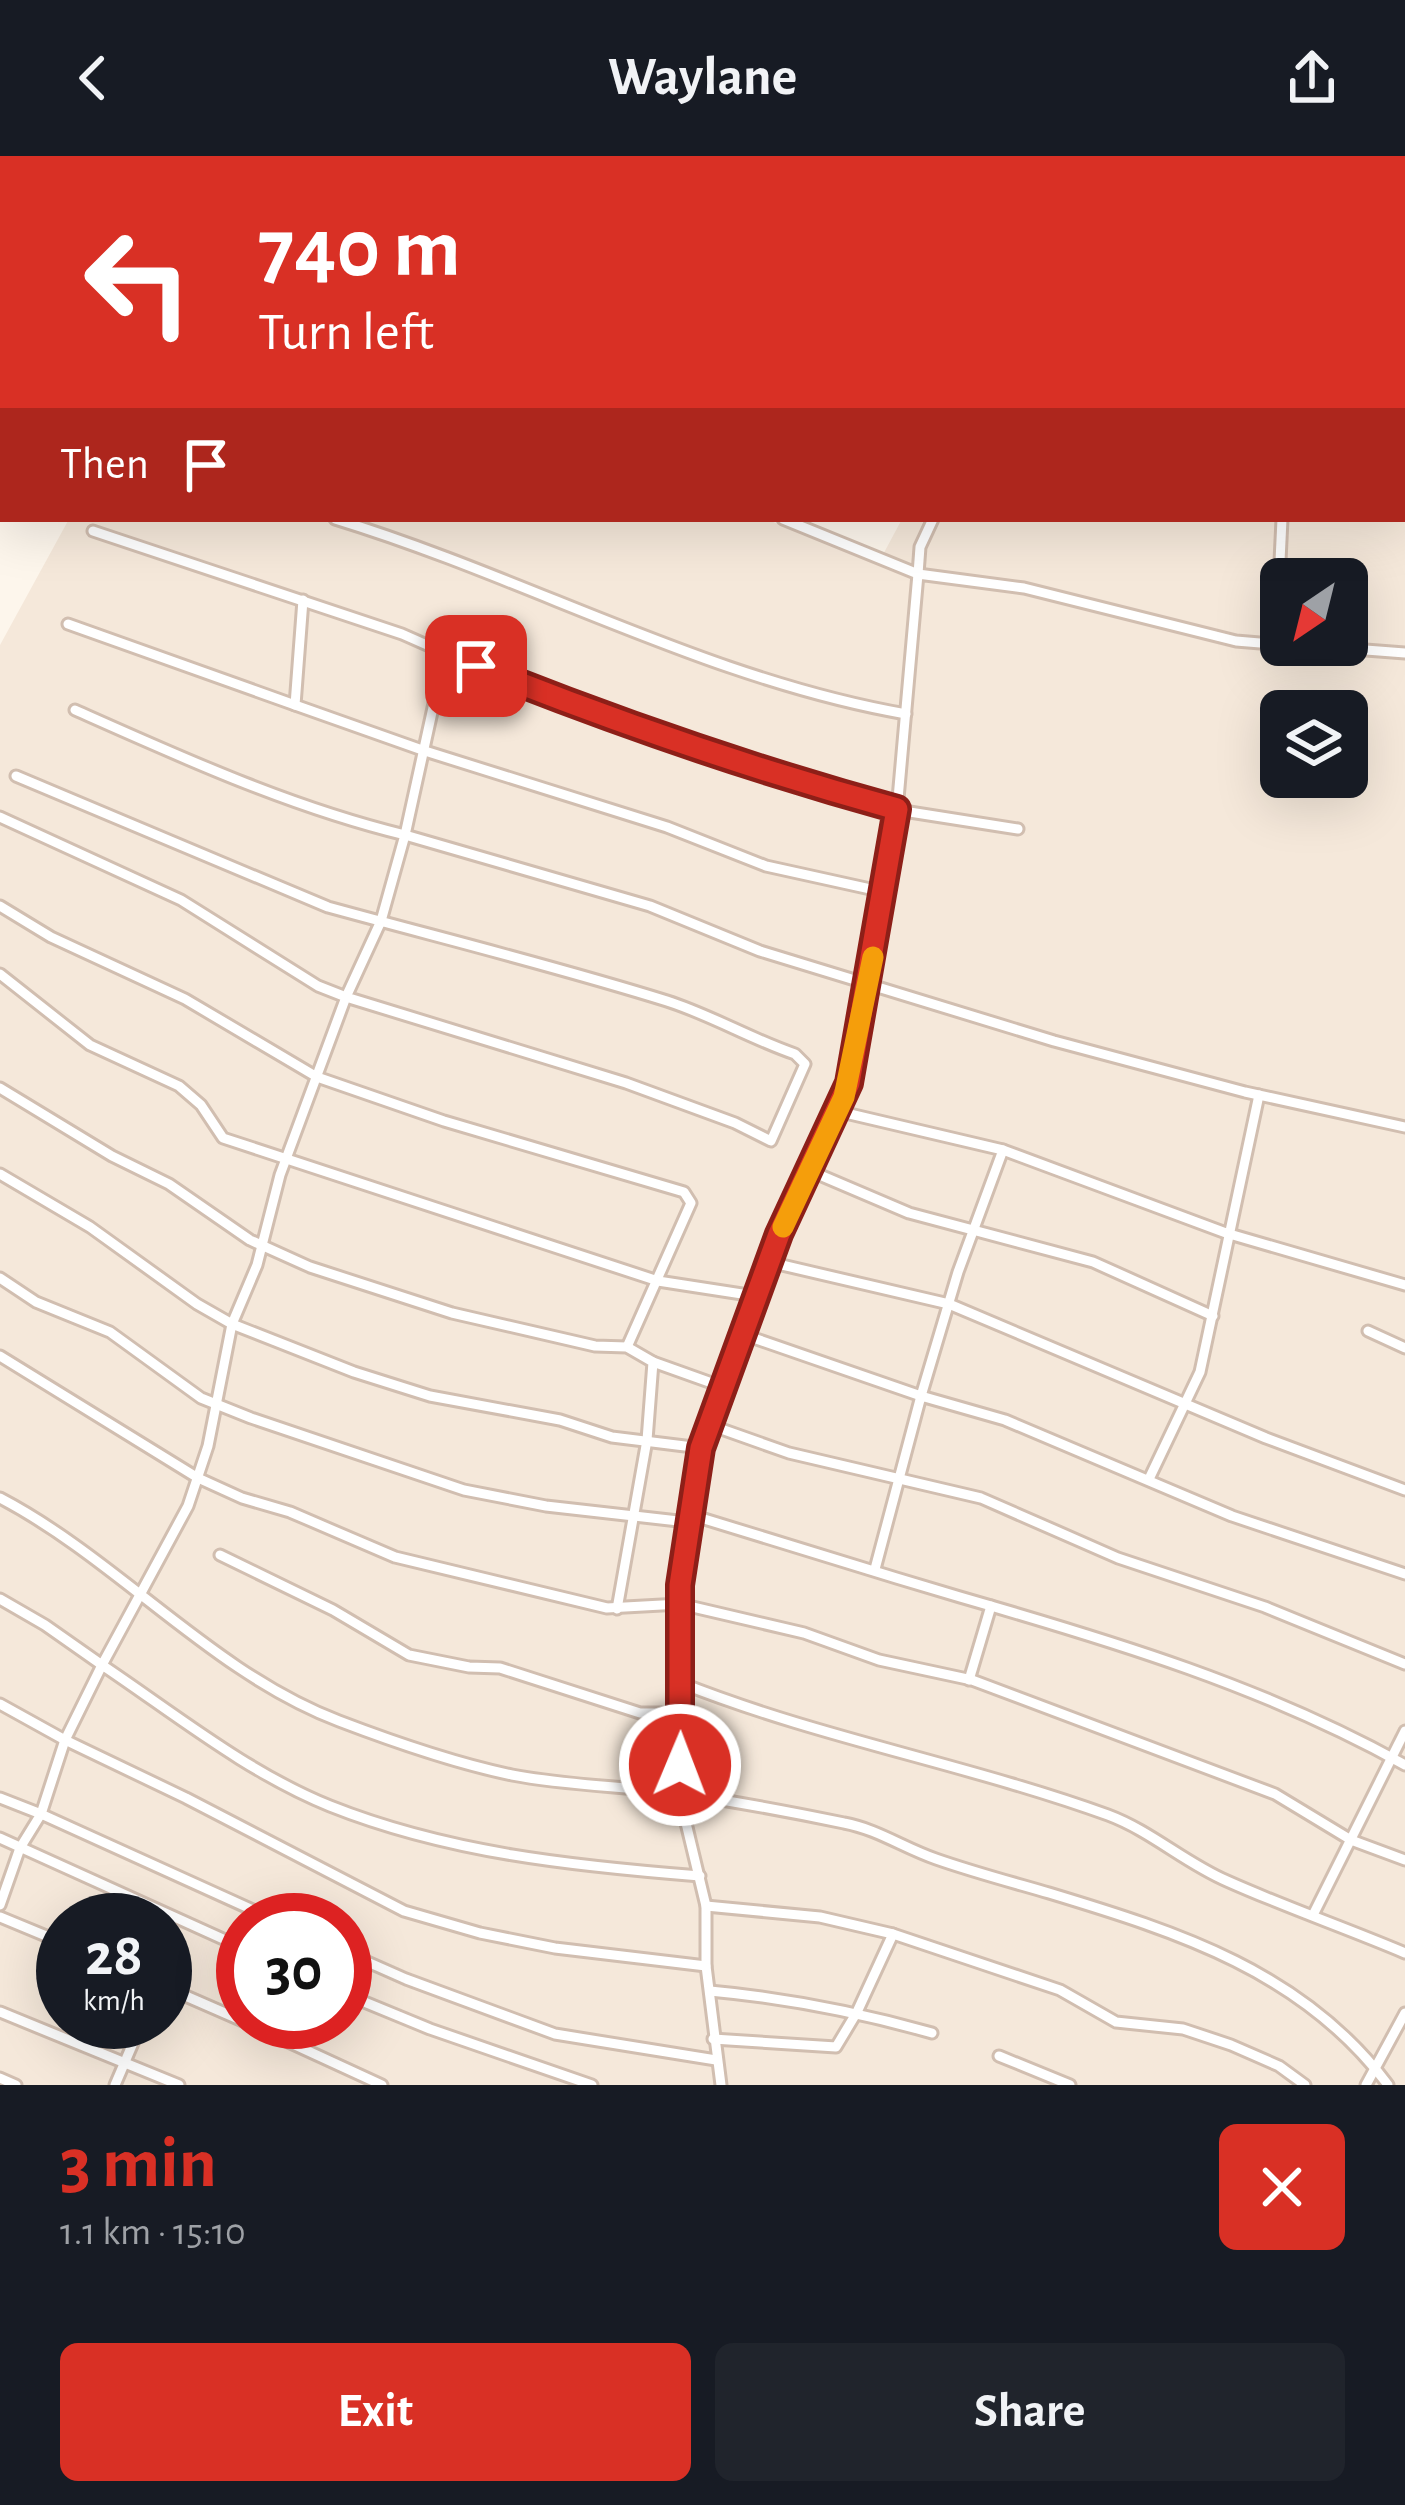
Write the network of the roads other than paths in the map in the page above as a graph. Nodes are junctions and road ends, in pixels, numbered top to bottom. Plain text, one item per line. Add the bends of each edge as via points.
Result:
1 (346, 522) edge
2 (790, 522) edge
3 (932, 522) edge
4 (1282, 522) edge
5 (93, 531) dead end
6 (1282, 558) edge
7 (918, 574) junction
8 (303, 600) junction
9 (68, 624) dead end
10 (1260, 643) edge
11 (1368, 650) edge
12 (445, 653) junction
13 (1405, 653) edge
14 (295, 704) junction
15 (75, 710) dead end
16 (906, 714) junction
17 (425, 751) junction
18 (16, 776) dead end
19 (897, 809) junction
20 (0, 817) edge
21 (1018, 829) dead end
22 (405, 835) junction
23 (884, 892) junction
24 (0, 906) edge
25 (381, 921) junction
26 (0, 974) edge
27 (867, 983) junction
28 (346, 997) junction
29 (317, 1077) junction
30 (0, 1088) edge
31 (1258, 1095) junction
32 (838, 1111) junction
33 (1405, 1127) edge
34 (1003, 1150) junction
35 (288, 1156) junction
36 (808, 1170) junction
37 (0, 1174) edge
38 (973, 1228) junction
39 (1226, 1234) junction
40 (263, 1245) junction
41 (769, 1262) junction
42 (0, 1278) edge
43 (658, 1281) junction
44 (1405, 1285) edge
45 (755, 1296) junction
46 (949, 1304) junction
47 (1213, 1316) junction
48 (232, 1324) junction
49 (1368, 1330) dead end
50 (742, 1334) junction
51 (627, 1347) junction
52 (1405, 1348) edge
53 (0, 1356) edge
54 (653, 1362) junction
55 (723, 1387) junction
56 (921, 1396) junction
57 (1186, 1403) junction
58 (215, 1404) junction
59 (710, 1425) junction
60 (647, 1440) junction
61 (701, 1448) junction
62 (197, 1478) junction
63 (1149, 1479) junction
64 (900, 1480) junction
65 (1405, 1490) edge
66 (0, 1498) edge
67 (632, 1514) junction
68 (687, 1518) junction
69 (220, 1556) dead end
70 (875, 1569) junction
71 (1405, 1574) edge
72 (141, 1597) junction
73 (0, 1599) edge
74 (680, 1604) junction
75 (992, 1606) junction
76 (617, 1609) junction
77 (1405, 1664) edge
78 (103, 1665) junction
79 (970, 1680) junction
80 (681, 1683) junction
81 (0, 1704) edge
82 (680, 1713) junction
83 (1405, 1731) edge
84 (65, 1741) junction
85 (1392, 1758) junction
86 (1405, 1766) edge
87 (679, 1794) junction
88 (0, 1798) edge
89 (40, 1814) junction
90 (0, 1838) edge
91 (1352, 1840) junction
92 (20, 1848) junction
93 (1405, 1860) edge
94 (700, 1876) junction
95 (216, 1893) edge
96 (0, 1905) edge
97 (706, 1906) junction
98 (1313, 1915) junction
99 (0, 1917) edge
100 (36, 1932) edge
101 (892, 1934) junction
102 (216, 1936) edge
103 (1405, 1953) edge
104 (372, 1964) edge
105 (706, 1966) junction
106 (710, 1991) junction
107 (372, 2005) edge
108 (0, 2012) edge
109 (857, 2012) junction
110 (1405, 2013) edge
111 (932, 2033) dead end
112 (713, 2039) junction
113 (130, 2049) edge
114 (303, 2049) edge
115 (999, 2056) dead end
116 (716, 2060) junction
117 (124, 2061) junction
118 (1374, 2066) junction
119 (0, 2078) edge
120 (16, 2085) edge
121 (115, 2085) edge
122 (179, 2085) edge
123 (382, 2085) edge
124 (592, 2085) edge
125 (721, 2085) edge
126 (1070, 2085) edge
127 (1305, 2085) edge
128 (1366, 2085) edge
129 (1388, 2085) edge

1 - 16 street via 760,679
2 - 7 street
3 - 7 street
4 - 6 street
5 - 8 street
7 - 10 street via 1024,588
7 - 16 street
8 - 12 street
8 - 14 street
9 - 14 street
11 - 13 street
12 - 17 street
12 - 19 street via 539,692
14 - 17 street
15 - 22 street via 261,790
16 - 19 street
17 - 22 street
17 - 23 street via 766,866
18 - 25 street via 252,877
19 - 21 street
19 - 23 street
20 - 28 street via 181,900
22 - 25 street
22 - 27 street via 650,906
23 - 27 street
24 - 29 street
25 - 28 street
25 - 28 street via 668,1002 805,1064 771,1141 626,1083
26 - 35 street via 90,1045 179,1086 220,1136
27 - 31 street
27 - 32 street
28 - 29 street
29 - 35 street
29 - 43 street via 684,1192 692,1202
30 - 40 street
31 - 33 street
31 - 39 street
32 - 34 street
32 - 36 street
34 - 38 street
34 - 39 street
35 - 40 street
35 - 43 street
36 - 38 street via 909,1213
36 - 41 street
37 - 48 street
38 - 46 street
38 - 47 street via 1093,1262
39 - 44 street
39 - 47 street
40 - 48 street
40 - 51 street via 342,1280 452,1313
41 - 45 street
41 - 46 street
42 - 58 street via 110,1331
43 - 45 street
43 - 51 street
45 - 50 street
46 - 56 street
46 - 57 street
47 - 57 street
48 - 58 street
48 - 60 street via 430,1396
49 - 52 street
50 - 55 street
50 - 56 street
51 - 54 street
53 - 62 street
54 - 55 street
54 - 60 street
55 - 59 street
56 - 63 street via 1005,1420
56 - 64 street
57 - 63 street
57 - 65 street
58 - 62 street
58 - 67 street via 464,1490
59 - 61 street
59 - 64 street
60 - 61 street
60 - 67 street
61 - 68 street
62 - 72 street
62 - 76 street via 426,1567
63 - 71 street
64 - 70 street
64 - 77 street via 981,1498
66 - 72 street via 82,1548
67 - 68 street
67 - 76 street
68 - 70 street
68 - 74 street
69 - 82 street via 409,1655 500,1668 628,1711
70 - 75 street
72 - 78 street
72 - 87 street via 258,1680 337,1720 513,1775
73 - 78 street
74 - 76 street
74 - 79 street
74 - 80 street
75 - 79 street
75 - 85 street via 1173,1661
78 - 84 street
78 - 94 street via 257,1769 328,1805 526,1859
79 - 91 street via 1274,1794
80 - 82 street
80 - 98 street via 1111,1816 1223,1880
81 - 84 street
82 - 87 street
83 - 85 street
84 - 89 street
84 - 105 street via 404,1911 555,1948
85 - 86 street
85 - 91 street
87 - 94 street
87 - 118 street via 876,1831 931,1858 1169,1931 1298,1995
88 - 89 street
89 - 92 street
89 - 95 street
90 - 92 street
91 - 93 street
91 - 98 street
92 - 96 street
92 - 102 street
94 - 97 street
97 - 101 street via 820,1917
97 - 105 street
98 - 103 street
99 - 100 street
101 - 109 street
101 - 127 street via 1060,1990 1116,2022 1183,2029 1231,2045
104 - 116 street via 555,2034
105 - 106 street
106 - 109 street
106 - 112 street
107 - 124 street
108 - 117 street
109 - 111 street
109 - 112 street via 836,2047
110 - 118 street
112 - 116 street
113 - 117 street
114 - 123 street
115 - 126 street
116 - 125 street
117 - 121 street
117 - 122 street
118 - 128 street
118 - 129 street
119 - 120 street

